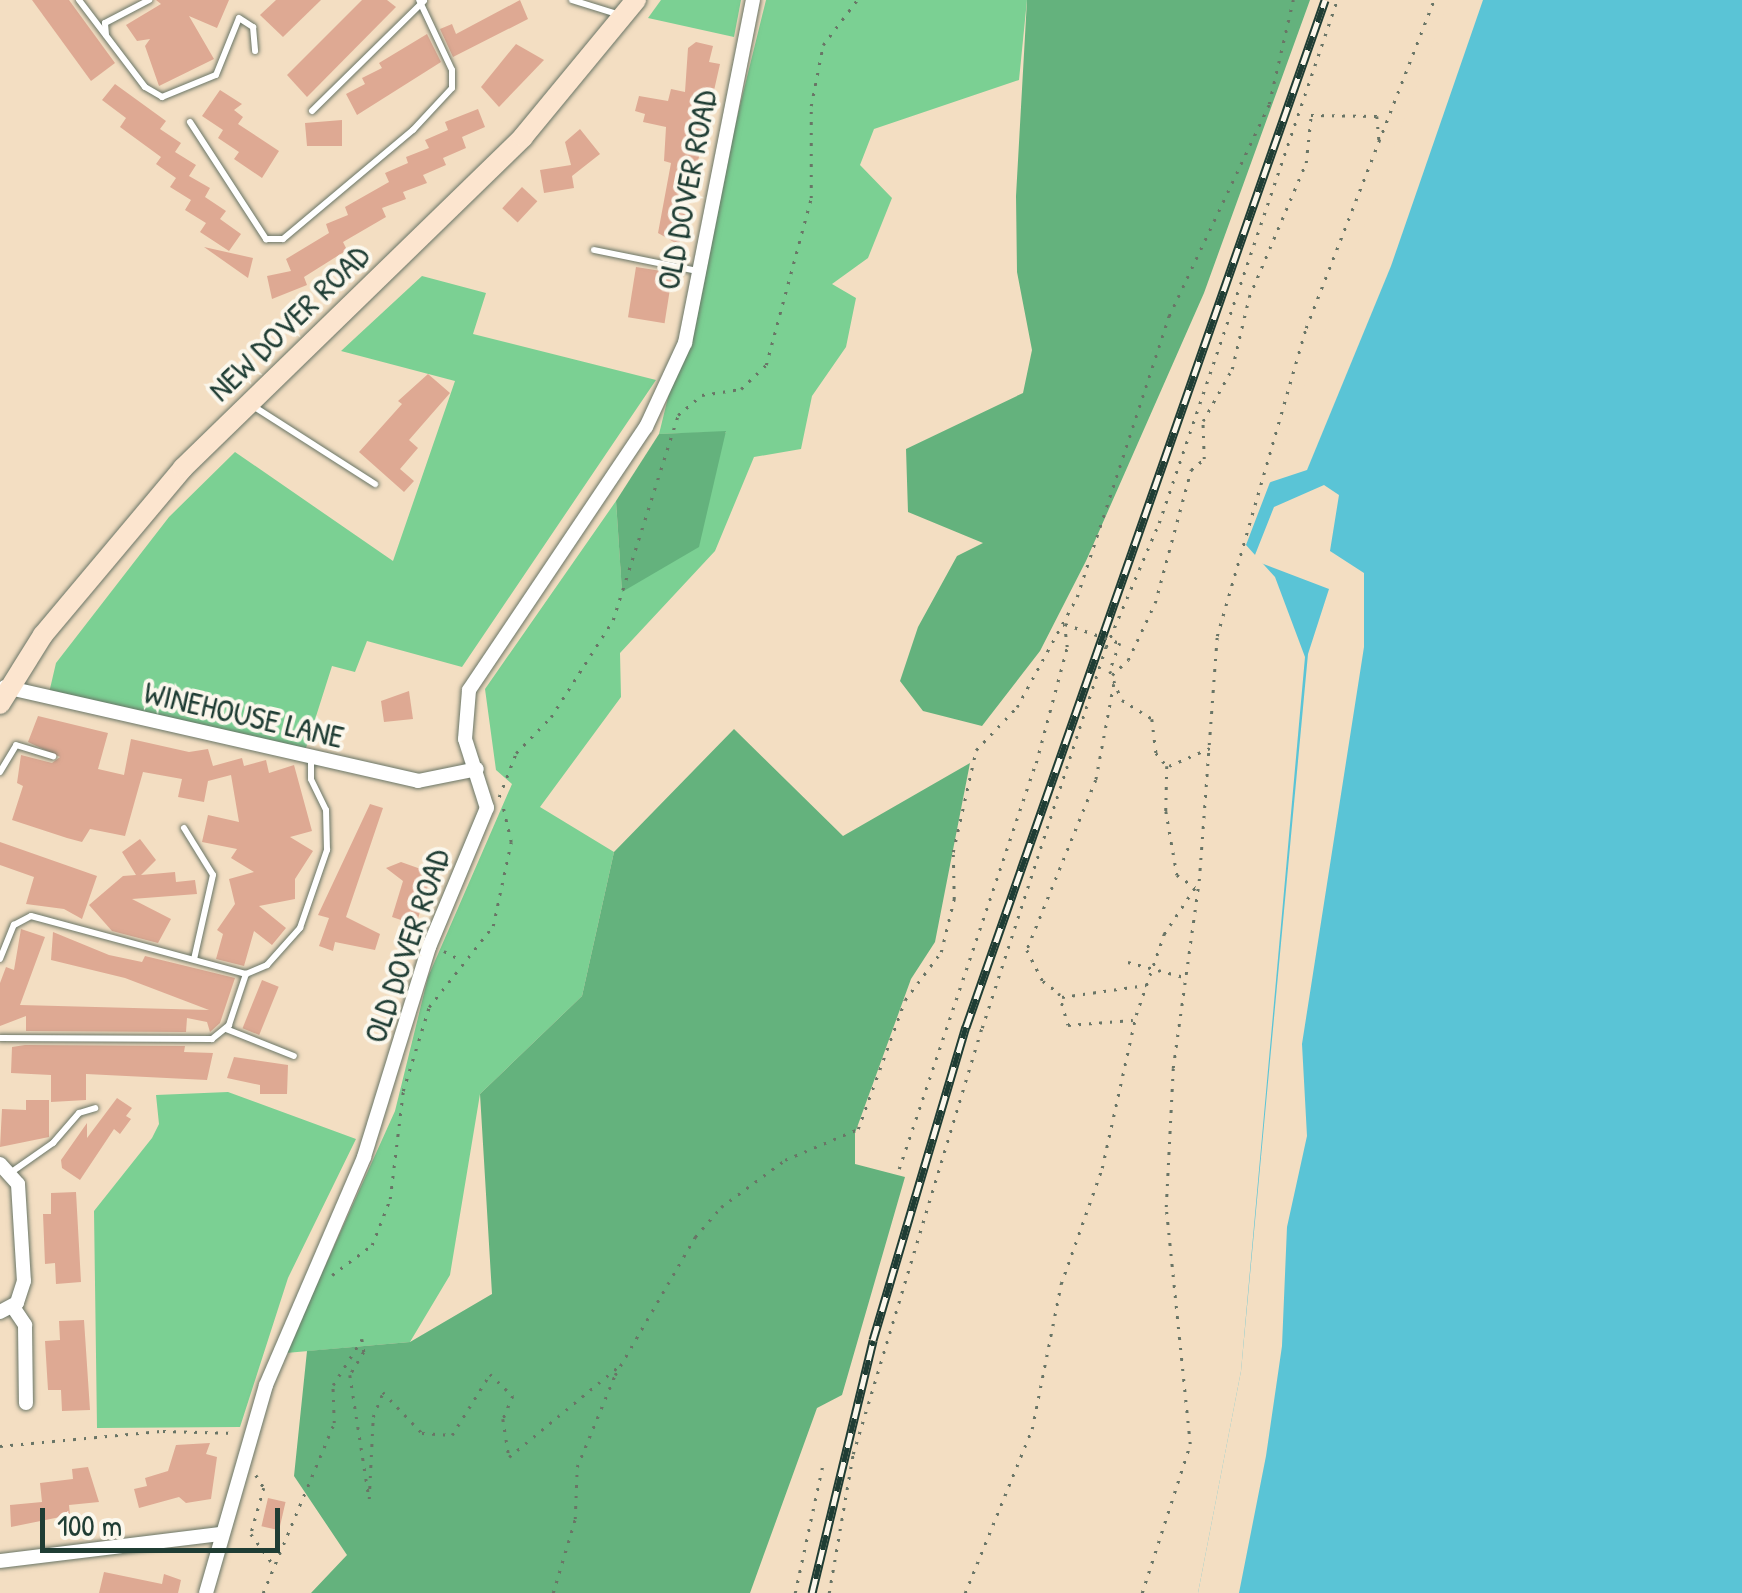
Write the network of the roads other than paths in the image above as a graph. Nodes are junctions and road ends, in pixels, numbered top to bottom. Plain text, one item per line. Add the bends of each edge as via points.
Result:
1 (79, 0) edge
2 (149, 0) edge
3 (572, 0) edge
4 (753, 0) edge
5 (422, 1) edge
6 (630, 8) edge
7 (106, 36) junction
8 (255, 51) dead end
9 (312, 111) dead end
10 (190, 122) dead end
11 (594, 250) dead end
12 (698, 272) junction
13 (248, 403) junction
14 (375, 484) dead end
15 (3, 692) edge
16 (53, 756) dead end
17 (311, 758) junction
18 (477, 769) junction
19 (0, 772) edge
20 (184, 828) dead end
21 (194, 959) junction
22 (0, 960) edge
23 (246, 974) junction
24 (226, 1029) junction
25 (0, 1038) edge
26 (294, 1056) dead end
27 (94, 1108) dead end
28 (6, 1168) edge
29 (6, 1309) edge
30 (26, 1403) dead end
31 (221, 1534) junction
32 (0, 1560) edge
33 (206, 1593) edge

1 - 7 lane
2 - 7 lane via 105,23
3 - 6 lane
4 - 12 street, OLD DOVER ROAD
5 - 9 lane
5 - 10 lane via 452,70 452,88 413,130 283,239 266,240
6 - 13 main road, NEW DOVER ROAD via 523,137
7 - 8 lane via 145,86 162,97 220,71 227,36 239,18 254,27
11 - 12 lane
12 - 18 street, OLD DOVER ROAD via 684,343 663,396 472,683 464,720
13 - 14 lane
13 - 15 main road, NEW DOVER ROAD via 92,574
15 - 17 street, WINEHOUSE LANE
16 - 19 lane via 16,745
17 - 18 street, WINEHOUSE LANE via 418,781
17 - 23 lane via 311,778 326,810 324,863 294,936 267,965
18 - 31 street, OLD DOVER ROAD via 487,808 429,948 373,1134 287,1329
20 - 21 lane via 214,875
21 - 22 lane via 32,916 14,925
21 - 23 lane
23 - 24 lane
24 - 25 lane via 197,1040
24 - 26 lane
27 - 28 lane
28 - 29 street via 24,1281
29 - 30 street via 25,1325
31 - 32 street
31 - 33 street, OLD DOVER ROAD

